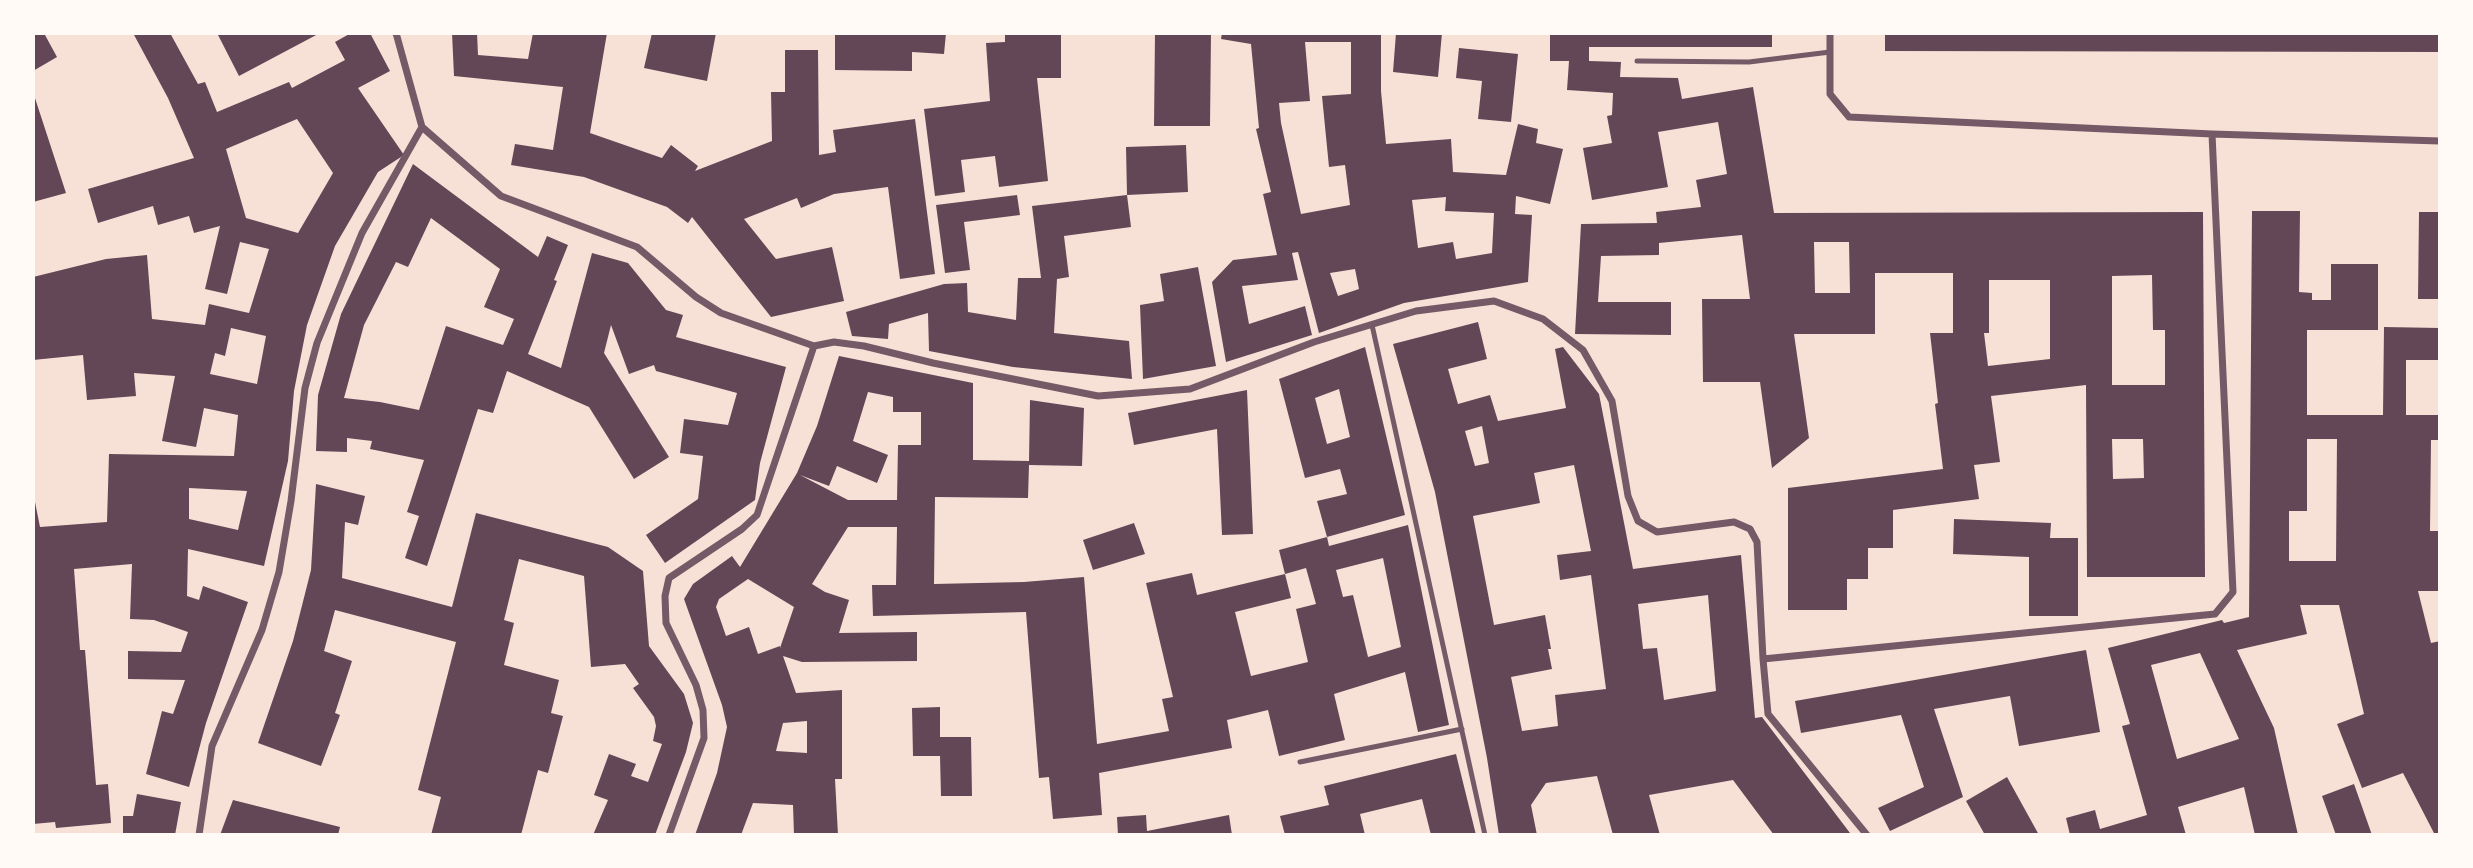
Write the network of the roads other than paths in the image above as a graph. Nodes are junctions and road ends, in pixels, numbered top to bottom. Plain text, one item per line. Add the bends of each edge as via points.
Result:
1 (396, 33) edge
2 (1830, 33) edge
3 (1830, 52) junction
4 (1636, 61) dead end
5 (422, 127) junction
6 (2212, 134) junction
7 (2440, 141) edge
8 (1372, 325) junction
9 (814, 346) junction
10 (1763, 659) junction
11 (1462, 729) junction
12 (1300, 762) dead end
13 (199, 835) edge
14 (669, 835) edge
15 (1485, 835) edge
16 (1867, 835) edge

1 - 5 street
2 - 3 street
3 - 4 lane via 1749,62
3 - 6 street via 1830,94 1849,117
5 - 9 street via 501,196 638,247 721,313
5 - 13 street via 362,233 317,343 279,572 262,630 212,746
6 - 7 street
6 - 10 street via 2232,592 2215,614
8 - 9 street via 1190,388 1098,396 864,346 834,342
8 - 10 street via 1416,311 1494,301 1543,319 1583,350 1612,401 1628,496 1638,521 1657,532 1734,522 1750,529 1757,542
8 - 11 lane
9 - 14 street via 757,515 669,578 666,623 704,710 704,738
10 - 16 street via 1768,714
11 - 12 lane
11 - 15 lane

